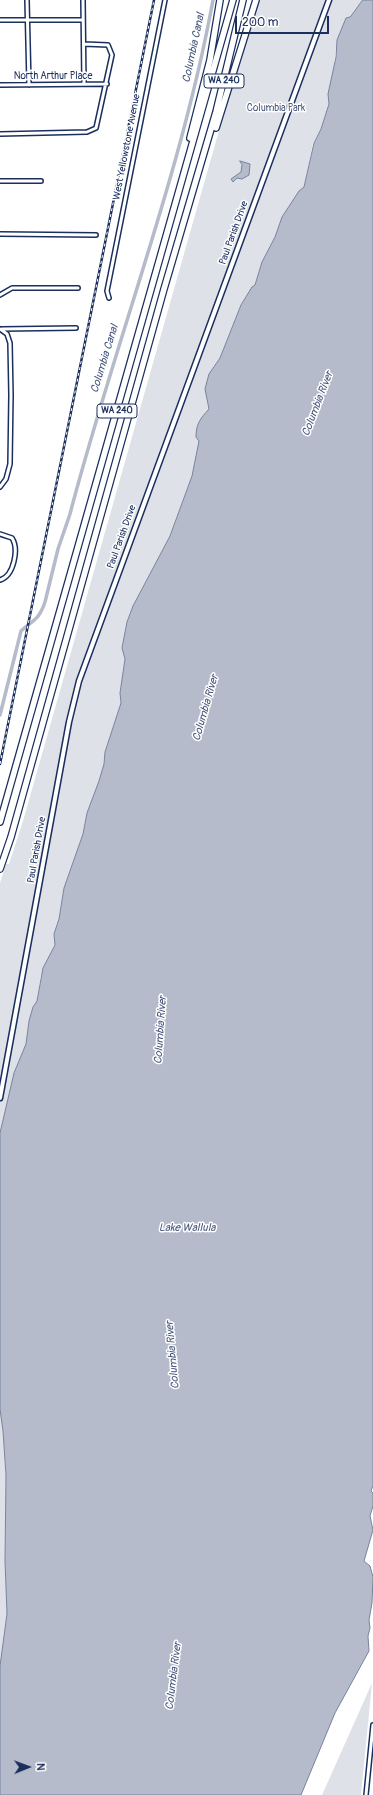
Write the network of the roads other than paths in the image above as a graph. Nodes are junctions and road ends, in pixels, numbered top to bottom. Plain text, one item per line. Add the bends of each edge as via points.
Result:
1 (27, 0) edge
2 (83, 0) edge
3 (165, 0) edge
4 (220, 0) edge
5 (232, 0) edge
6 (244, 0) edge
7 (256, 0) edge
8 (329, 0) edge
9 (0, 20) edge
10 (27, 20) junction
11 (83, 20) junction
12 (84, 44) junction
13 (84, 84) junction
14 (107, 84) junction
15 (0, 85) edge
16 (28, 85) junction
17 (0, 134) edge
18 (202, 162) junction
19 (185, 170) junction
20 (0, 181) edge
21 (41, 182) dead end
22 (0, 234) edge
23 (96, 235) dead end
24 (78, 288) dead end
25 (0, 295) edge
26 (108, 298) dead end
27 (76, 328) dead end
28 (0, 329) edge
29 (0, 487) edge
30 (0, 534) edge
31 (0, 580) edge
32 (0, 822) edge
33 (0, 869) edge
34 (0, 1098) edge
35 (373, 1725) edge
36 (366, 1795) edge

1 - 10 street
2 - 11 street
3 - 26 street, West Yellowstone Avenue via 106,291
4 - 19 highway via 210,60 188,147
5 - 19 highway, WA 240
6 - 18 highway, WA 240
7 - 18 highway via 213,137
8 - 34 street, Paul Parish Drive via 79,681 69,722
9 - 10 street
10 - 11 street
10 - 16 street
11 - 12 street
12 - 13 street
12 - 14 street via 106,44 110,47 112,55
13 - 14 street, North Arthur Place
13 - 16 street, North Arthur Place
14 - 17 street via 98,125 93,130
15 - 16 street, North Arthur Place
18 - 33 highway, WA 240
19 - 32 highway, WA 240
20 - 21 street
22 - 23 street
24 - 25 street via 12,288
27 - 28 street
28 - 29 street via 7,334 10,343 11,395 10,464 6,479
30 - 31 street via 12,538 16,547 10,572
35 - 36 street

